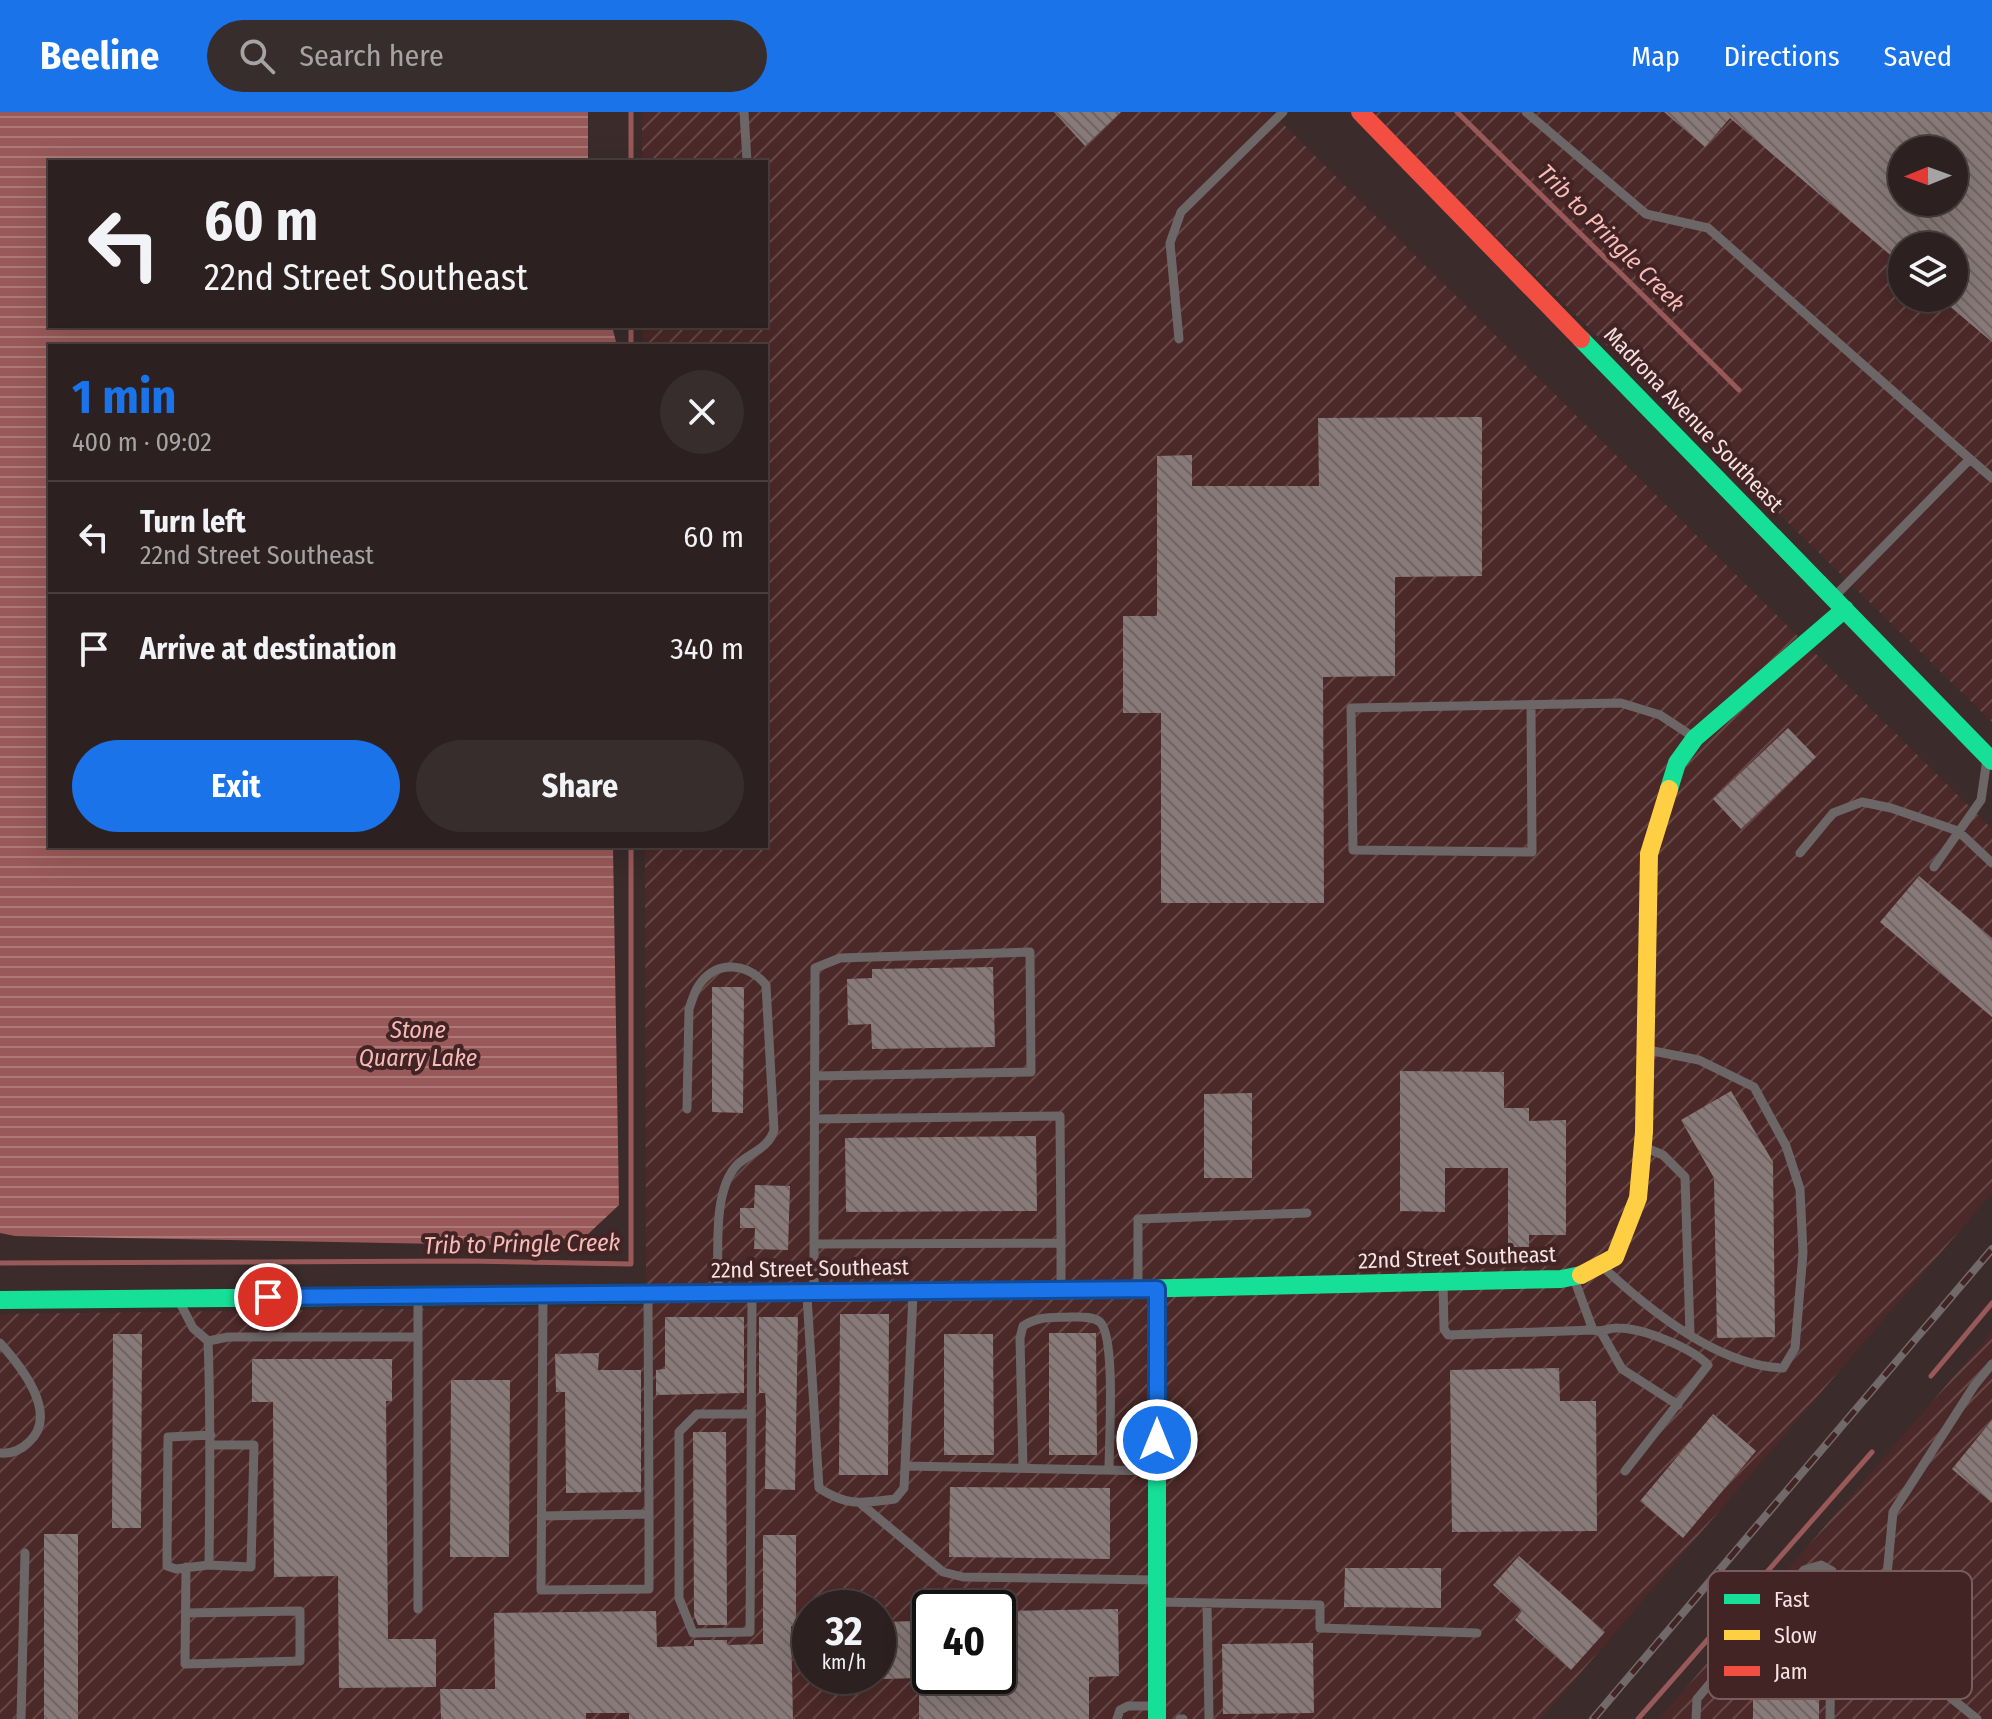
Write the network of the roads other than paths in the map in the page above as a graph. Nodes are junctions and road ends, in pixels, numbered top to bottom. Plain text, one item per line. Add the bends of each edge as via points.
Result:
1 (744, 112) edge
2 (1283, 112) edge
3 (1360, 112) edge
4 (1526, 112) edge
5 (747, 160) edge
6 (1179, 339) dead end
7 (1970, 459) junction
8 (1992, 478) edge
9 (1839, 603) junction
10 (1531, 705) junction
11 (1695, 738) junction
12 (1991, 757) edge
13 (1958, 831) junction
14 (1800, 853) dead end
15 (1992, 863) edge
16 (1934, 867) dead end
17 (1646, 1050) junction
18 (815, 1076) junction
19 (687, 1109) dead end
20 (815, 1119) junction
21 (1643, 1147) junction
22 (1307, 1213) dead end
23 (1061, 1243) junction
24 (814, 1244) junction
25 (1608, 1261) junction
26 (1573, 1276) junction
27 (1443, 1282) junction
28 (1138, 1289) junction
29 (1157, 1289) junction
30 (1061, 1290) junction
31 (913, 1291) junction
32 (811, 1292) junction
33 (718, 1293) junction
34 (752, 1293) junction
35 (648, 1294) junction
36 (544, 1295) junction
37 (418, 1296) junction
38 (178, 1298) junction
39 (0, 1300) edge
40 (1597, 1331) junction
41 (1690, 1334) junction
42 (418, 1337) junction
43 (208, 1341) junction
44 (0, 1343) edge
45 (1992, 1364) edge
46 (1678, 1405) junction
47 (751, 1414) junction
48 (211, 1440) junction
49 (0, 1453) edge
50 (906, 1466) junction
51 (1023, 1468) junction
52 (1109, 1470) junction
53 (1157, 1471) junction
54 (1625, 1471) dead end
55 (860, 1503) junction
56 (649, 1514) junction
57 (541, 1516) junction
58 (25, 1553) dead end
59 (209, 1565) junction
60 (186, 1567) junction
61 (1803, 1571) edge
62 (1832, 1571) edge
63 (1887, 1571) edge
64 (1157, 1580) junction
65 (1157, 1602) junction
66 (1207, 1603) junction
67 (418, 1609) dead end
68 (186, 1613) junction
69 (1477, 1633) dead end
70 (1708, 1686) edge
71 (1830, 1699) edge
72 (1952, 1699) edge
73 (1157, 1713) edge
74 (21, 1719) edge
75 (1117, 1719) edge
76 (1209, 1719) edge
77 (1696, 1719) edge
78 (1830, 1719) edge
79 (1977, 1719) edge

1 - 5 lane
2 - 6 lane via 1181,212 1170,243
3 - 9 street, Madrona Avenue Southeast
4 - 7 lane via 1646,214 1708,228
7 - 8 lane
7 - 9 lane
9 - 11 street
9 - 12 street, Madrona Avenue Southeast
10 - 10 lane via 1351,708 1353,850 1532,852
10 - 11 lane via 1621,703 1660,715
11 - 17 street via 1677,763 1649,854
12 - 13 lane via 1981,800
13 - 14 lane via 1862,802 1833,813
13 - 15 lane
13 - 16 lane
17 - 21 street
17 - 41 lane via 1699,1060 1754,1087 1786,1146 1800,1189 1803,1253 1790,1360 1783,1368 1772,1367 1720,1351
18 - 18 lane via 815,968 840,958 1030,952 1031,1072
18 - 20 lane
19 - 33 lane via 689,1009 695,994 714,973 729,966 746,968 766,985 774,1130 771,1139 737,1165 724,1188
20 - 23 lane via 1060,1116
20 - 24 lane
21 - 25 street via 1638,1198
21 - 41 lane via 1663,1155 1685,1177
22 - 28 lane via 1138,1219
23 - 24 lane
23 - 30 lane
24 - 32 lane
25 - 26 street, 22nd Street Southeast
25 - 41 lane via 1644,1305
26 - 27 street, 22nd Street Southeast
26 - 40 lane
27 - 29 street, 22nd Street Southeast
27 - 40 lane via 1448,1335
28 - 29 street, 22nd Street Southeast
28 - 30 street, 22nd Street Southeast
29 - 53 street
30 - 31 street, 22nd Street Southeast
31 - 32 street, 22nd Street Southeast
31 - 50 lane
32 - 34 street, 22nd Street Southeast
32 - 55 lane via 819,1488 836,1499
33 - 34 street, 22nd Street Southeast
33 - 35 street, 22nd Street Southeast
34 - 47 lane
35 - 36 street, 22nd Street Southeast
35 - 56 lane
36 - 37 street, 22nd Street Southeast
36 - 57 lane
37 - 38 street, 22nd Street Southeast
37 - 42 lane
38 - 39 street, 22nd Street Southeast
38 - 43 lane via 193,1328
40 - 46 lane via 1622,1369
40 - 46 lane via 1617,1327 1661,1338 1707,1363
42 - 43 lane
42 - 67 lane
43 - 48 lane
44 - 49 lane via 35,1391 39,1426 23,1448
45 - 63 lane via 1893,1512
46 - 54 lane
47 - 47 lane via 750,1632 693,1633 679,1598 679,1432 697,1414
48 - 59 lane
48 - 59 lane via 254,1445 251,1567
48 - 60 lane via 168,1437 167,1566
50 - 51 lane
50 - 55 lane via 904,1488 895,1499
51 - 52 lane
51 - 52 lane via 1023,1326 1035,1318 1082,1317 1103,1324 1109,1345
52 - 53 lane
53 - 64 street
55 - 64 lane via 943,1572 963,1577
56 - 57 lane
56 - 57 lane via 649,1589 541,1590
58 - 74 lane
59 - 60 lane
60 - 68 lane
61 - 62 lane via 1821,1565
64 - 65 street
65 - 66 lane
65 - 73 street
66 - 69 lane via 1320,1605 1320,1628
66 - 76 lane
68 - 68 lane via 185,1664 300,1661 300,1611
70 - 77 lane via 1697,1699
71 - 78 lane
72 - 79 lane
73 - 75 lane via 1128,1706

